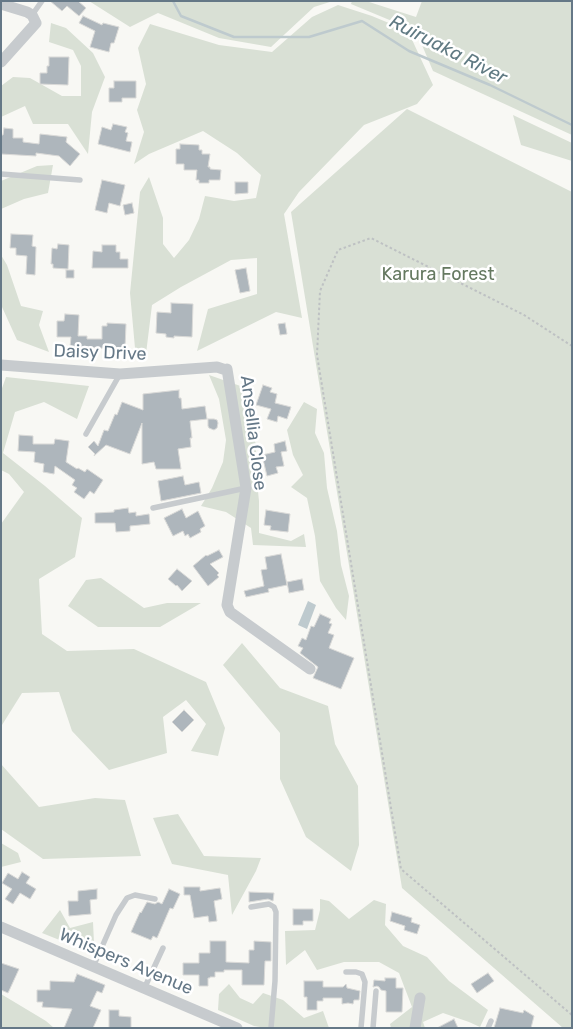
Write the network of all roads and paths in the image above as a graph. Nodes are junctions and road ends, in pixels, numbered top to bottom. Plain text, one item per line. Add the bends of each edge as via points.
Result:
1 (42, 1) edge
2 (1, 4) edge
3 (32, 15) junction
4 (1, 62) edge
5 (1, 174) edge
6 (80, 180) dead end
7 (572, 346) edge
8 (1, 365) edge
9 (226, 370) joint
10 (120, 374) junction
11 (86, 434) dead end
12 (246, 488) junction
13 (152, 508) dead end
14 (310, 669) dead end
15 (155, 900) dead end
16 (251, 907) dead end
17 (1, 927) edge
18 (163, 948) dead end
19 (93, 967) junction
20 (346, 972) dead end
21 (144, 989) junction
22 (376, 991) dead end
23 (420, 998) dead end
24 (572, 1015) edge
25 (491, 1021) dead end
26 (236, 1028) edge
27 (271, 1028) edge
28 (361, 1028) edge
29 (373, 1028) edge
30 (416, 1028) edge
31 (488, 1028) edge

1 - 3 lane
2 - 3 street
3 - 4 street via 36,23
5 - 6 lane
7 - 24 path via 524,315 371,238 338,250 320,291 317,355 401,869
8 - 10 street, Daisy Drive
9 - 10 street, Daisy Drive via 217,367
9 - 12 street, Ansellia Close
10 - 11 lane
12 - 13 lane
12 - 14 street, Ansellia Close via 226,605 230,612
15 - 19 lane via 135,894 127,898
16 - 27 lane via 269,904 276,912
17 - 19 street, Whispers Avenue
18 - 21 lane
19 - 21 street, Whispers Avenue
20 - 28 lane via 362,974 365,982
21 - 26 street, Whispers Avenue
22 - 29 lane
23 - 30 street
25 - 31 lane

